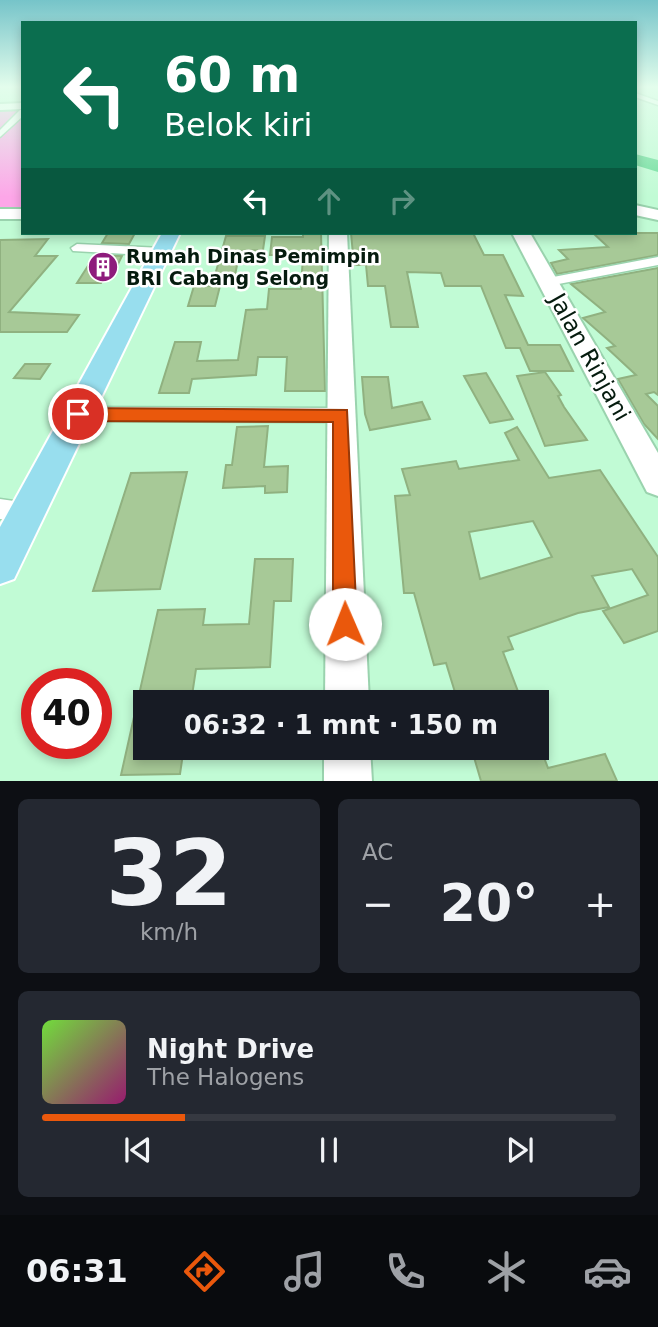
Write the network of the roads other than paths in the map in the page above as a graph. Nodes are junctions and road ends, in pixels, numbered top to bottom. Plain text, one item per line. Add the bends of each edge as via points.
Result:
1 (637, 212) edge
2 (0, 214) edge
3 (21, 214) edge
4 (658, 215) edge
5 (338, 235) edge
6 (522, 235) edge
7 (167, 242) edge
8 (77, 248) dead end
9 (658, 261) edge
10 (548, 282) junction
11 (78, 414) junction
12 (341, 415) junction
13 (658, 482) edge
14 (14, 510) edge
15 (0, 565) edge
16 (346, 690) edge
17 (347, 760) edge
18 (348, 781) edge

1 - 4 street
2 - 3 street
5 - 12 street
6 - 10 street, Jalan Rinjani
7 - 8 street
7 - 11 main road
9 - 10 street
10 - 13 street, Jalan Rinjani
11 - 12 street
11 - 14 main road
12 - 16 street
14 - 15 main road
17 - 18 street

